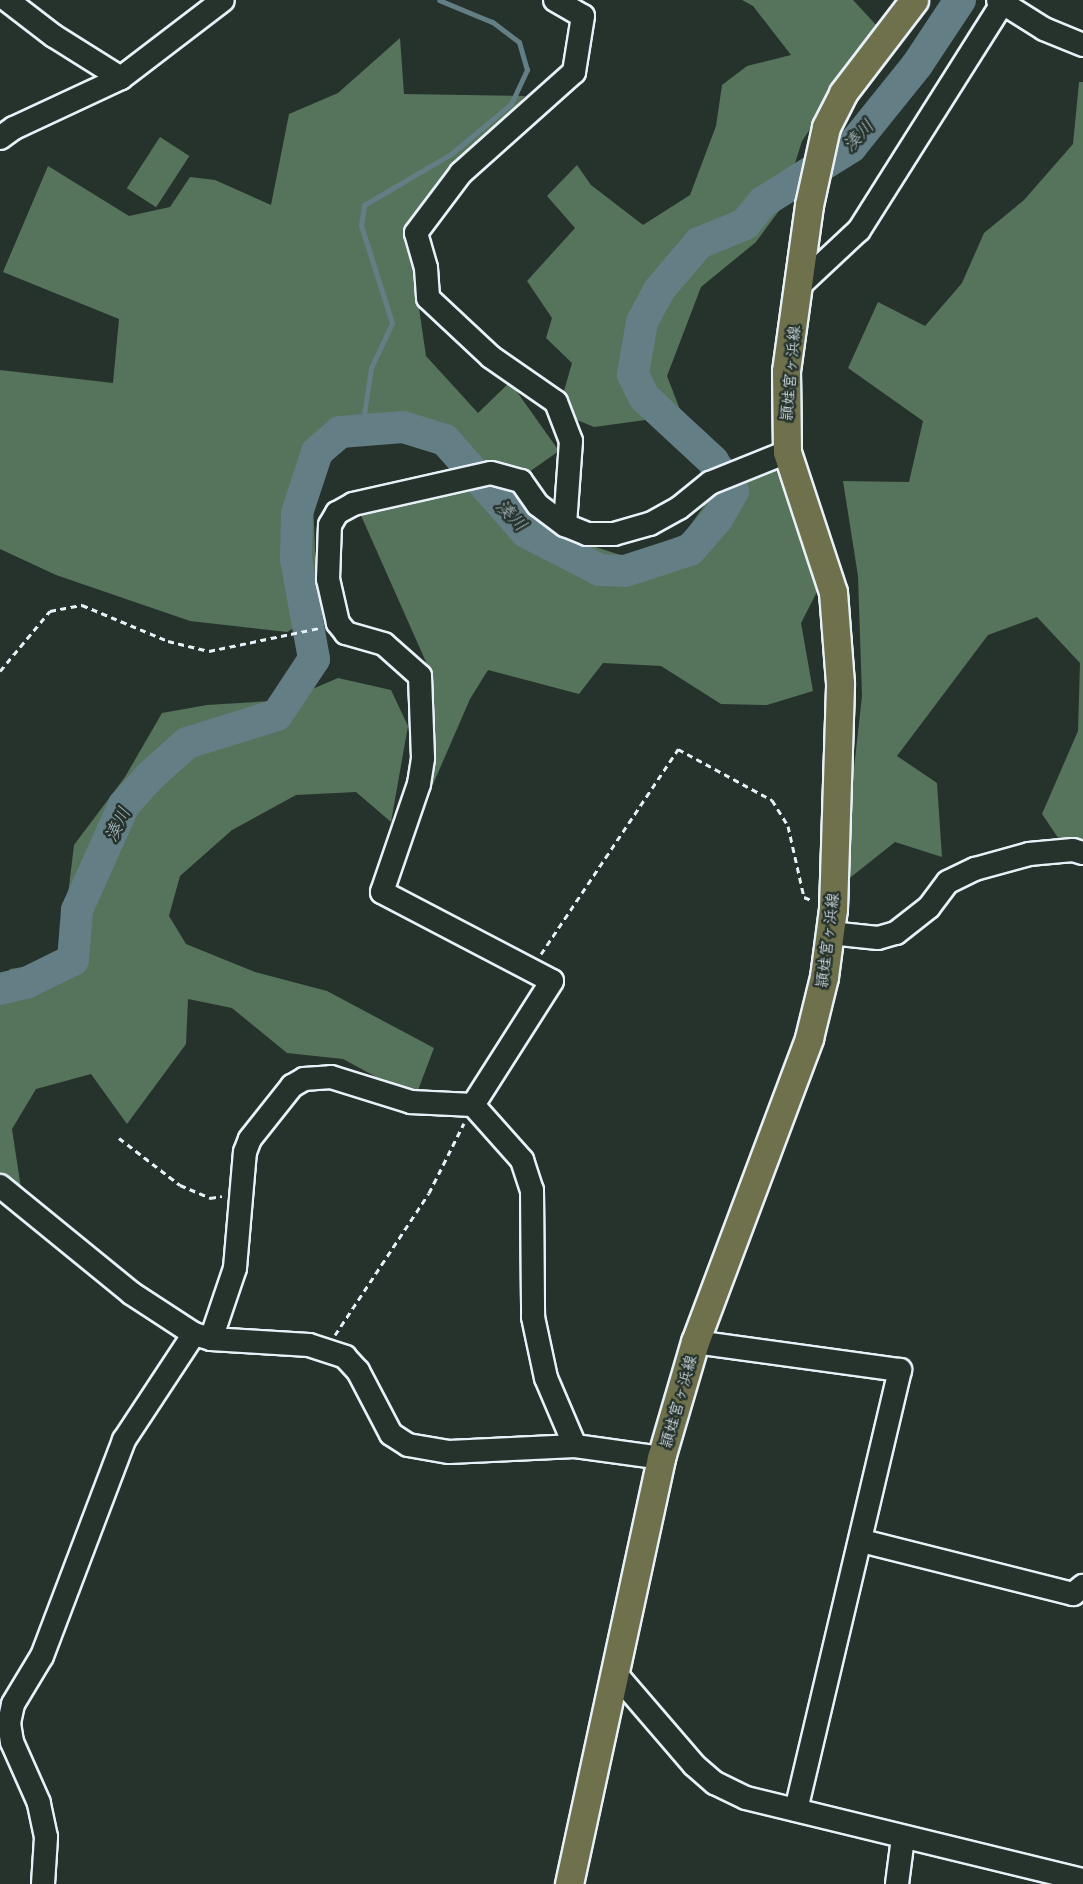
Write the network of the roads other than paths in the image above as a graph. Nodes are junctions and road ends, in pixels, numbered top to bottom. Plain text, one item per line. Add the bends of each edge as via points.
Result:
1 (7, 0) edge
2 (223, 0) edge
3 (555, 0) edge
4 (914, 0) edge
5 (1000, 2) edge
6 (1083, 45) edge
7 (121, 78) junction
8 (0, 138) edge
9 (798, 287) junction
10 (787, 452) junction
11 (565, 525) junction
12 (1083, 853) edge
13 (831, 921) junction
14 (473, 1105) junction
15 (0, 1186) edge
16 (202, 1336) junction
17 (694, 1342) junction
18 (575, 1446) junction
19 (661, 1458) junction
20 (862, 1541) junction
21 (1083, 1586) edge
22 (615, 1673) junction
23 (796, 1810) junction
24 (903, 1838) junction
25 (1083, 1880) edge
26 (43, 1884) edge
27 (569, 1884) edge
28 (897, 1884) edge

1 - 7 street via 54,36
2 - 7 street
3 - 11 street via 583,16 574,72 461,173 416,233 426,268 428,298 491,357 556,402 571,441
4 - 9 main road, 頴娃宮ヶ浜線 via 843,93 826,127 809,205
5 - 6 street
5 - 9 street via 859,230
7 - 8 street
9 - 10 main road, 頴娃宮ヶ浜線 via 786,371
10 - 11 street via 710,483 679,508 650,524 623,532 587,534
10 - 13 main road, 頴娃宮ヶ浜線 via 833,592 840,683
11 - 14 street via 538,505 521,481 491,473 353,504 337,513 327,543 328,579 338,622 346,633 384,644 420,676 423,758 419,784 382,892 552,981
12 - 13 street via 1073,850 1029,854 975,869 948,882 928,907 896,933 878,938
13 - 17 main road, 頴娃宮ヶ浜線 via 808,1038
14 - 16 street via 411,1102 331,1077 304,1079 292,1086 250,1139 239,1194 235,1268
14 - 18 street via 522,1160 532,1190 533,1317 546,1378
15 - 16 street via 131,1293
16 - 18 street via 328,1348 345,1357 358,1371 391,1434 408,1445 449,1452
16 - 26 street via 124,1440 42,1656 13,1704 9,1723 12,1742 39,1803 46,1837
17 - 19 main road, 頴娃宮ヶ浜線
17 - 20 street via 900,1370
18 - 19 street
19 - 22 main road, 頴娃宮ヶ浜線
20 - 21 street via 1073,1594
20 - 23 street
22 - 23 street via 715,1783 746,1798
22 - 27 main road, 頴娃宮ヶ浜線
23 - 24 street
24 - 25 street
24 - 28 street

